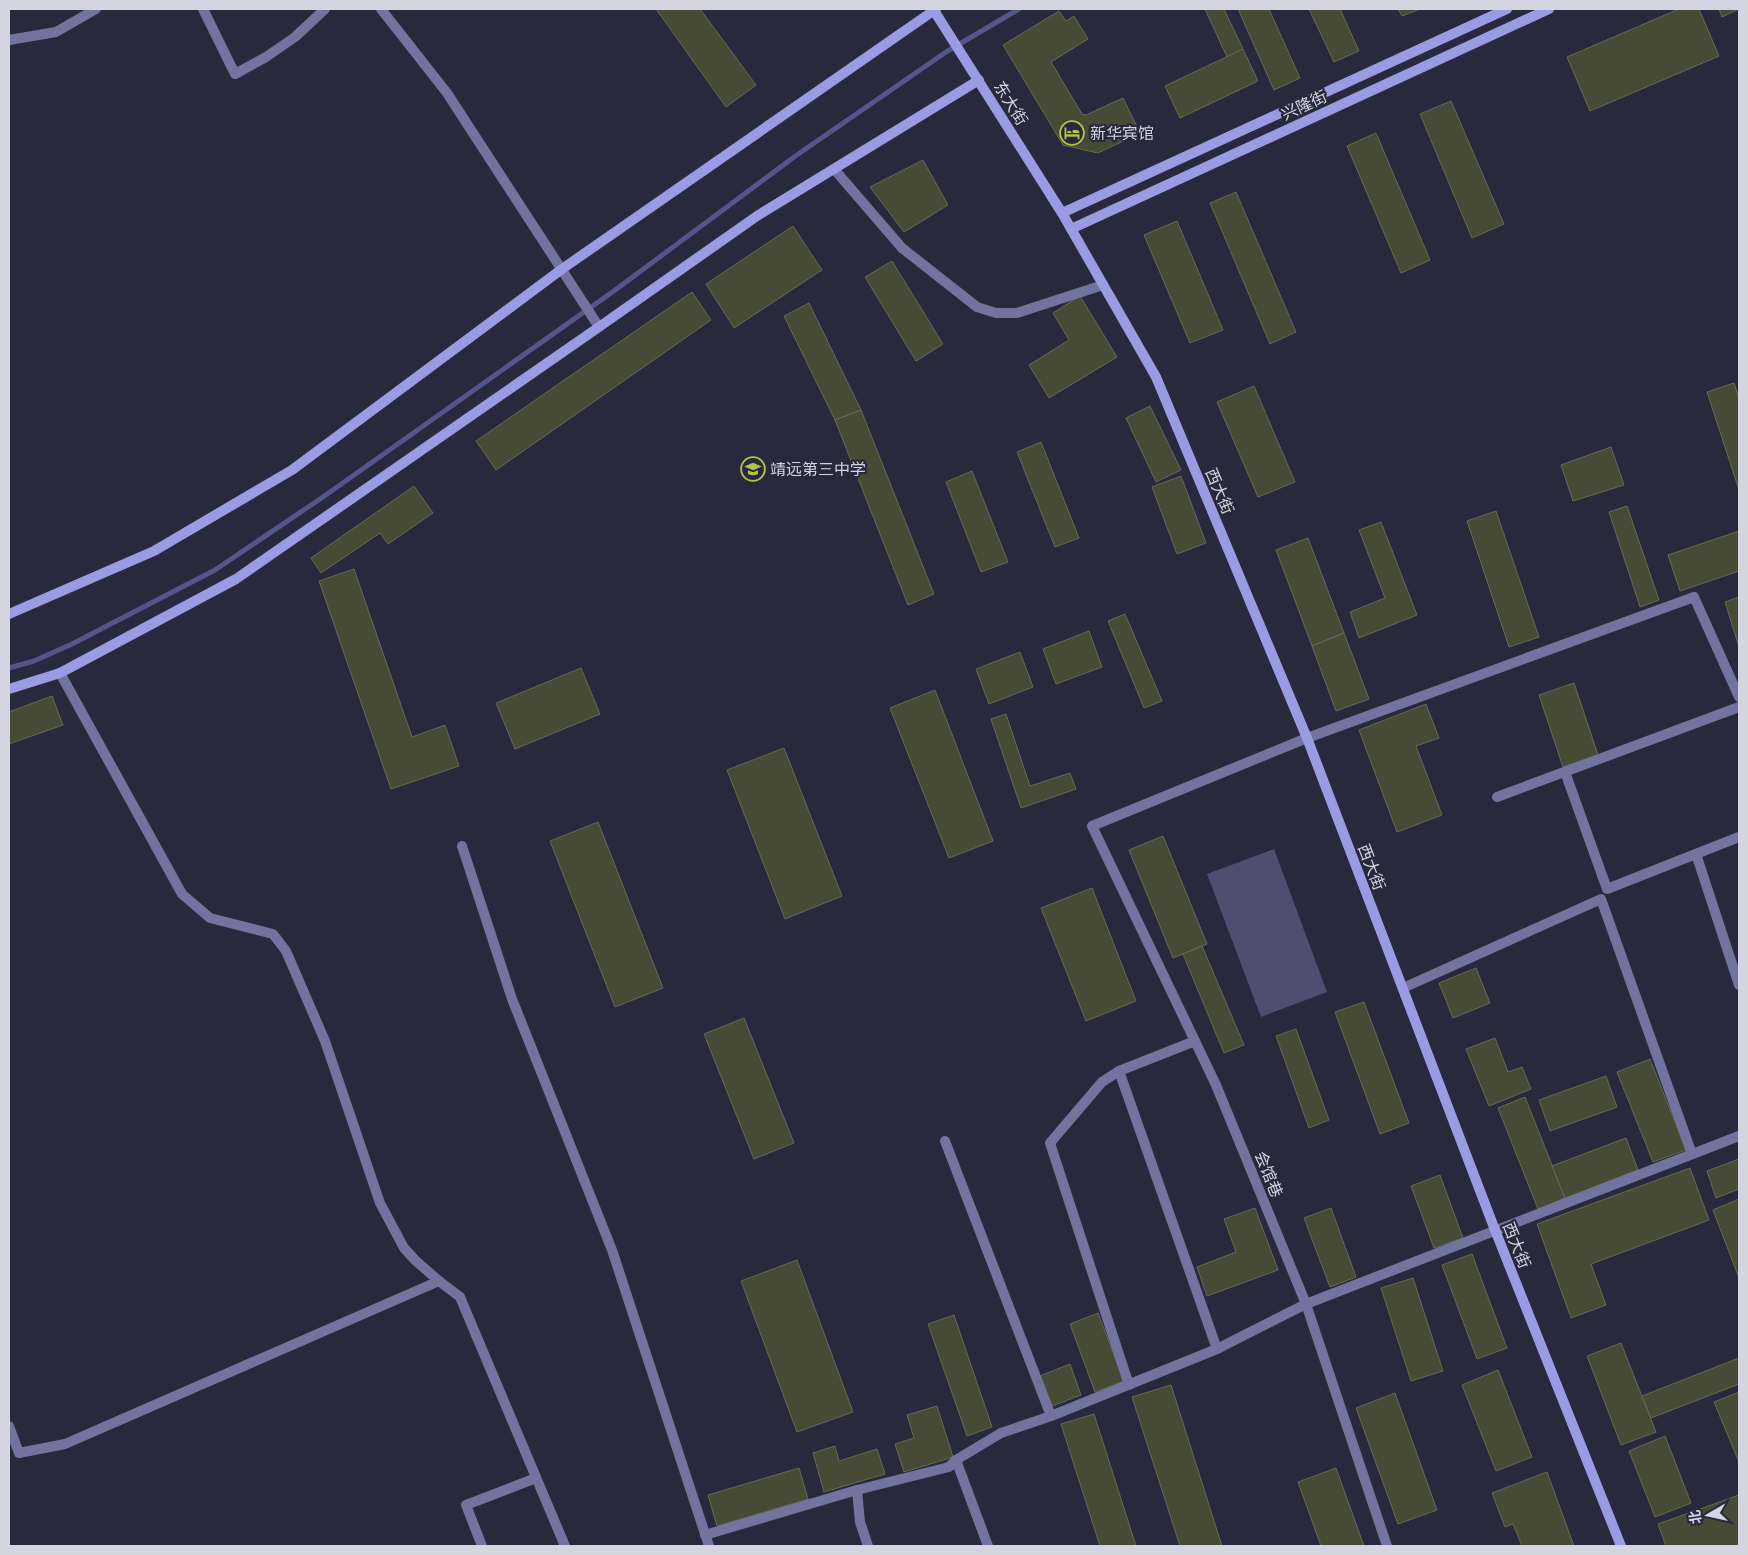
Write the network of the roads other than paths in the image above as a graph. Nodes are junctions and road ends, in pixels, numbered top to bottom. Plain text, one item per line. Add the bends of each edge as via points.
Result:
1 (96, 9) edge
2 (203, 9) edge
3 (325, 9) edge
4 (381, 9) edge
5 (934, 9) edge
6 (1508, 9) edge
7 (1549, 9) edge
8 (9, 40) edge
9 (979, 80) junction
10 (834, 169) junction
11 (1062, 213) junction
12 (1071, 228) junction
13 (562, 269) junction
14 (1103, 285) junction
15 (597, 323) junction
16 (10, 612) edge
17 (60, 673) junction
18 (9, 689) edge
19 (1739, 697) edge
20 (1739, 708) edge
21 (1307, 738) junction
22 (1565, 772) junction
23 (1497, 797) dead end
24 (1739, 837) edge
25 (462, 846) dead end
26 (1696, 854) junction
27 (1739, 985) edge
28 (1402, 988) junction
29 (1195, 1041) junction
30 (1119, 1070) junction
31 (1739, 1136) edge
32 (945, 1141) dead end
33 (1692, 1154) junction
34 (1495, 1230) junction
35 (439, 1281) junction
36 (1306, 1304) junction
37 (1217, 1349) junction
38 (1129, 1385) junction
39 (1051, 1416) junction
40 (9, 1426) edge
41 (956, 1460) junction
42 (536, 1478) junction
43 (857, 1490) junction
44 (705, 1535) junction
45 (482, 1546) edge
46 (565, 1546) edge
47 (709, 1546) edge
48 (868, 1546) edge
49 (988, 1546) edge
50 (1387, 1546) edge
51 (1621, 1546) edge

1 - 8 street via 56,32
2 - 3 street via 235,74 295,37
4 - 13 street via 447,93
5 - 9 main road, 东大街
5 - 13 main road
6 - 11 main road, 兴隆街
7 - 12 main road, 兴隆街
9 - 10 main road
9 - 11 main road, 东大街
10 - 14 street via 902,248 977,307 996,313 1017,313
10 - 15 main road via 757,216
11 - 12 main road, 西大街
12 - 14 main road, 西大街
13 - 15 street
13 - 16 main road via 292,470 154,551
14 - 21 main road, 西大街 via 1156,377
15 - 17 main road via 236,578
17 - 18 main road
17 - 35 street via 182,894 210,918 272,934 286,951 325,1041 380,1203 404,1248
19 - 21 street via 1694,597
20 - 22 street
21 - 28 main road, 西大街
21 - 29 street, 会馆巷 via 1092,826
22 - 23 street
22 - 26 street via 1607,889
24 - 26 street
25 - 44 street via 512,999 612,1250
26 - 27 street
28 - 33 street via 1601,900
28 - 34 main road, 西大街
29 - 30 street
29 - 36 street, 会馆巷
30 - 37 street
30 - 38 street via 1102,1082 1050,1143
31 - 33 street
32 - 39 street
33 - 34 street
34 - 36 street
34 - 51 main road, 西大街
35 - 40 street via 65,1444 19,1453
35 - 42 street via 460,1297
36 - 37 street
36 - 50 street, 会馆巷
37 - 38 street
38 - 39 street
39 - 41 street via 1001,1433
41 - 43 street via 949,1467
41 - 49 street
42 - 45 street via 466,1505
42 - 46 street
43 - 44 street
43 - 48 street via 860,1522
44 - 47 street

